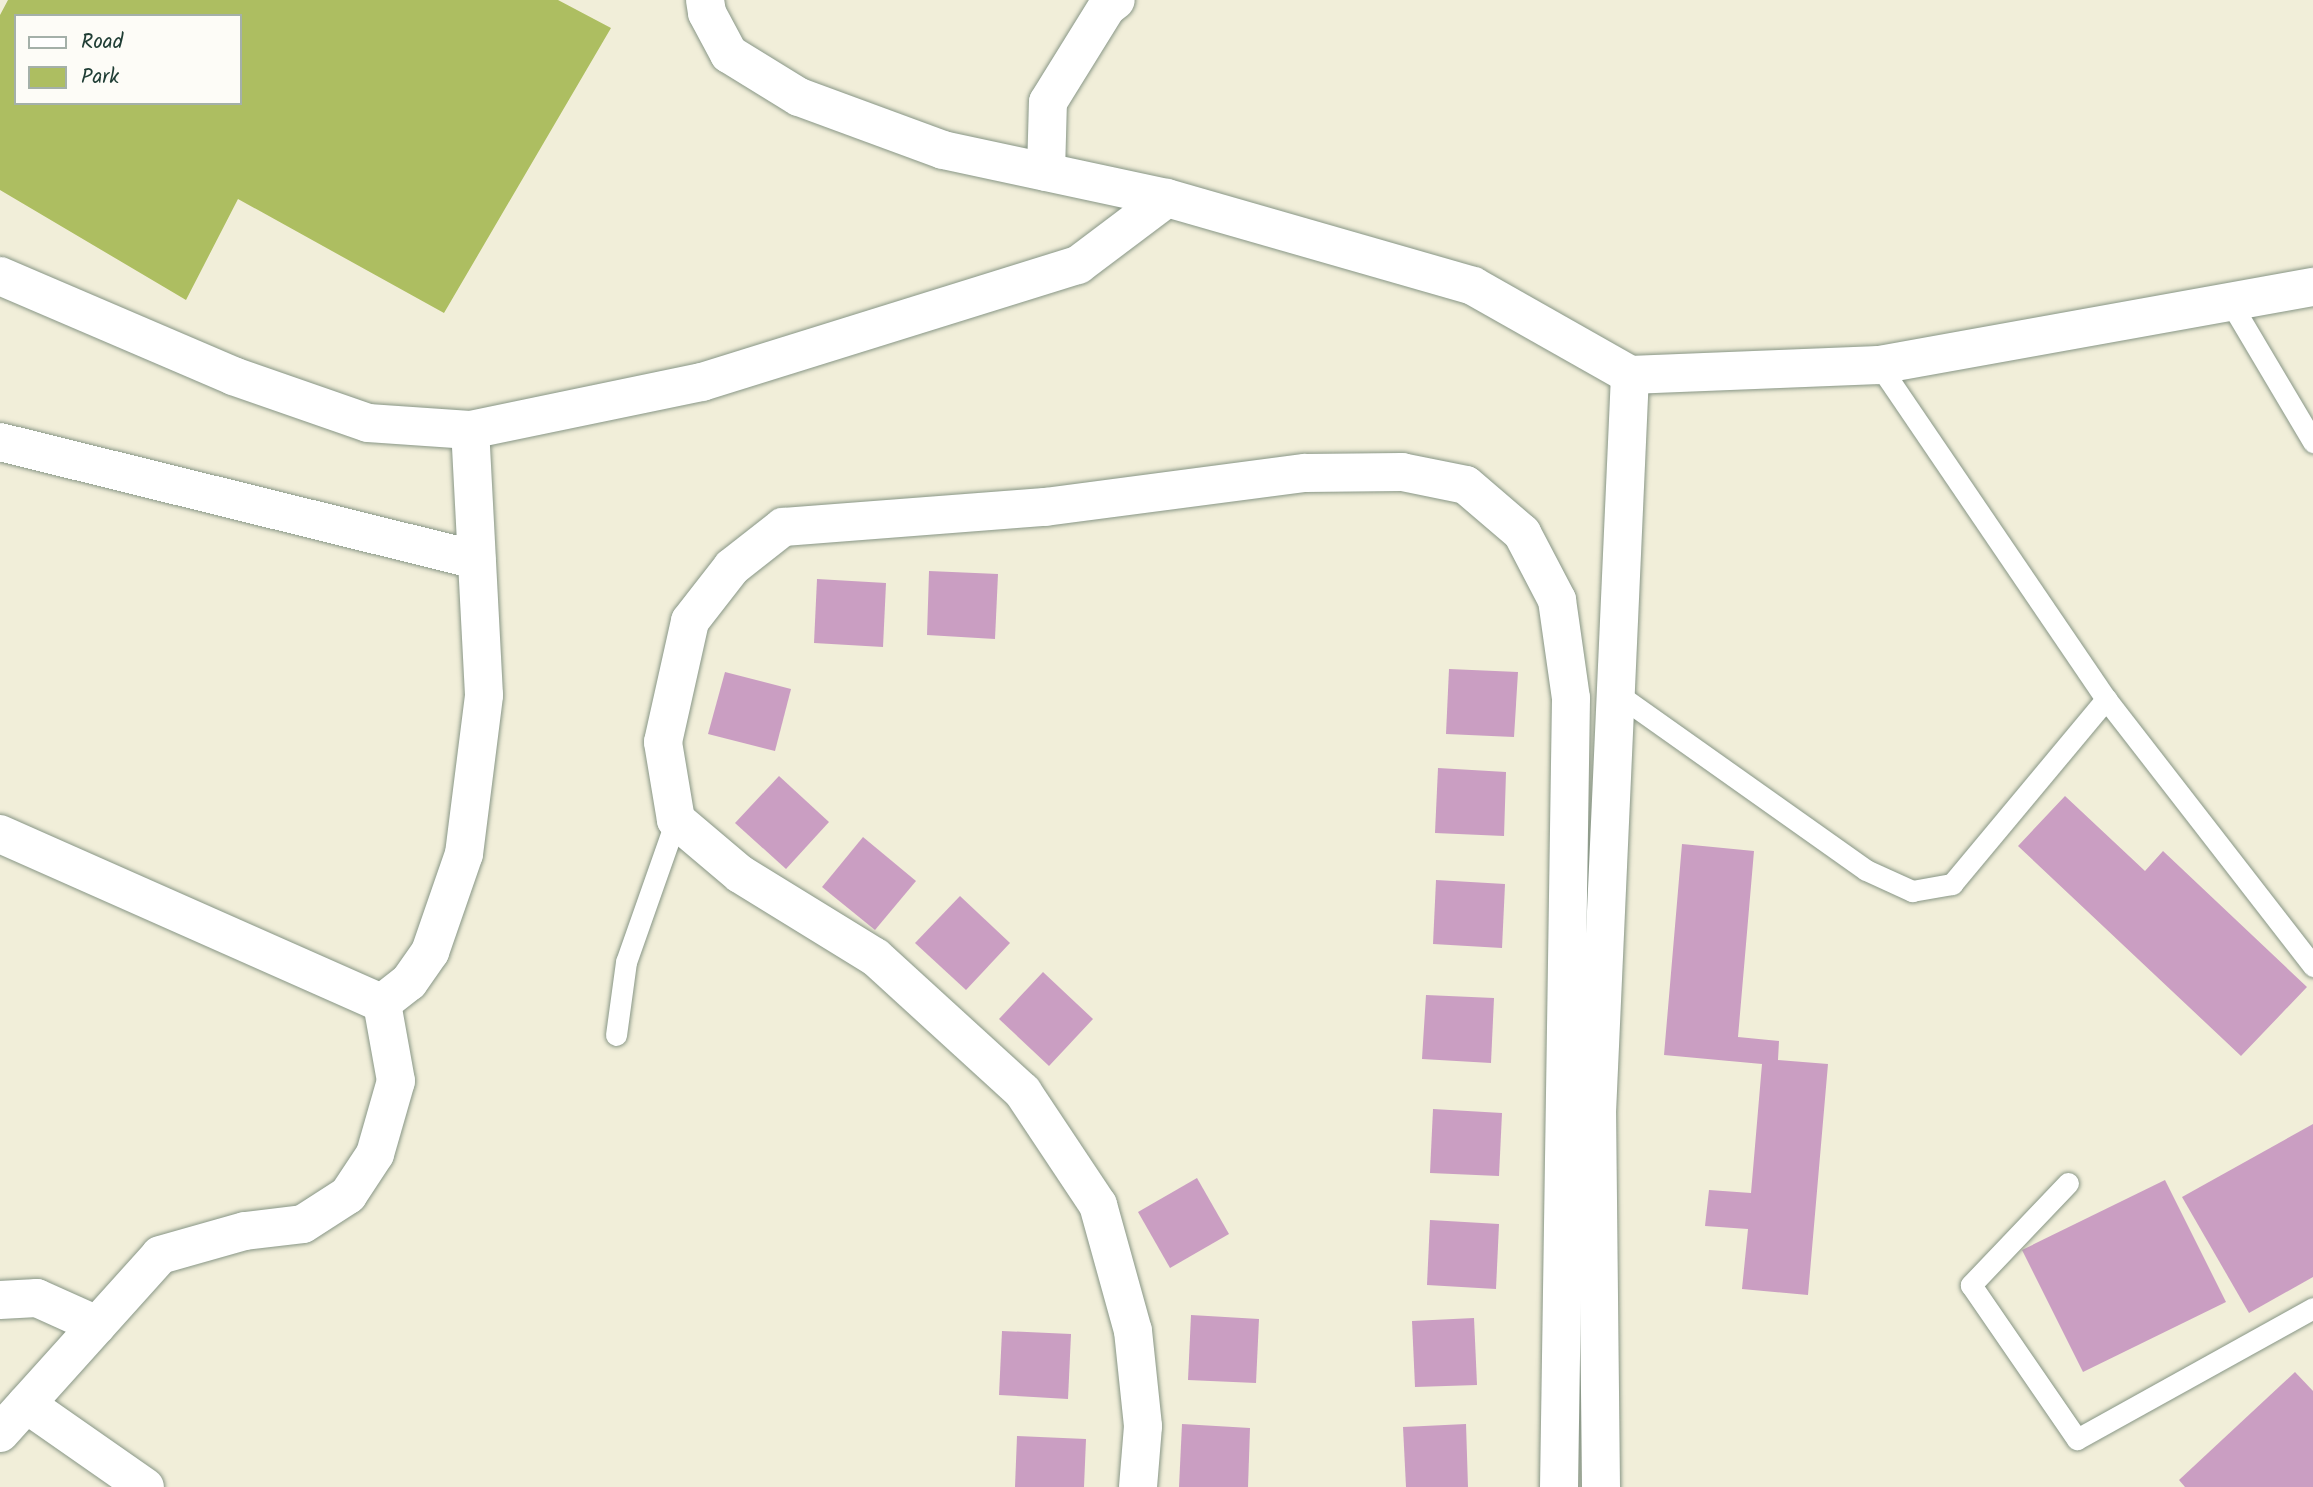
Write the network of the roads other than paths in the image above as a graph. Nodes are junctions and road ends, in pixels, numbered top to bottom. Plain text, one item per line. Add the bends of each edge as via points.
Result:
1 (705, 0) edge
2 (1116, 0) edge
3 (1046, 172) junction
4 (1167, 198) junction
5 (0, 276) edge
6 (2313, 287) edge
7 (2230, 302) junction
8 (1879, 365) junction
9 (1630, 375) junction
10 (470, 430) junction
11 (0, 442) edge
12 (2313, 442) edge
13 (477, 560) junction
14 (1616, 693) junction
15 (2106, 699) junction
16 (677, 820) junction
17 (0, 834) edge
18 (2313, 966) edge
19 (382, 1003) junction
20 (617, 1035) dead end
21 (2068, 1183) dead end
22 (0, 1300) edge
23 (2313, 1308) edge
24 (97, 1325) junction
25 (26, 1404) junction
26 (0, 1433) edge
27 (145, 1487) edge
28 (1138, 1487) edge
29 (1559, 1487) edge
30 (1601, 1487) edge

1 - 3 street via 729,54 799,97 943,150
2 - 3 street via 1107,7 1048,102
3 - 4 street
4 - 9 street via 1473,286
4 - 10 street via 1078,265 702,382
5 - 10 street via 233,376 368,423
6 - 7 street
7 - 8 street
7 - 12 lane
8 - 9 street
8 - 15 lane
9 - 14 street
10 - 13 street
11 - 13 street
13 - 19 street via 484,695 464,855 430,952 409,982
14 - 15 lane via 1866,870 1912,891 1952,884
14 - 30 street via 1597,1113
15 - 18 lane
16 - 20 lane via 626,962
16 - 28 street via 740,874 875,957 1023,1092 1098,1205 1133,1331 1143,1426
16 - 29 street via 663,742 690,621 732,567 783,527 1045,507 1305,472 1402,472 1466,485 1522,533 1557,600 1571,698
17 - 19 street
19 - 24 street via 396,1082 376,1154 348,1195 303,1224 245,1231 160,1255
21 - 23 lane via 1971,1285 2077,1438
22 - 24 street via 37,1298
24 - 25 street
25 - 26 street
25 - 27 street

